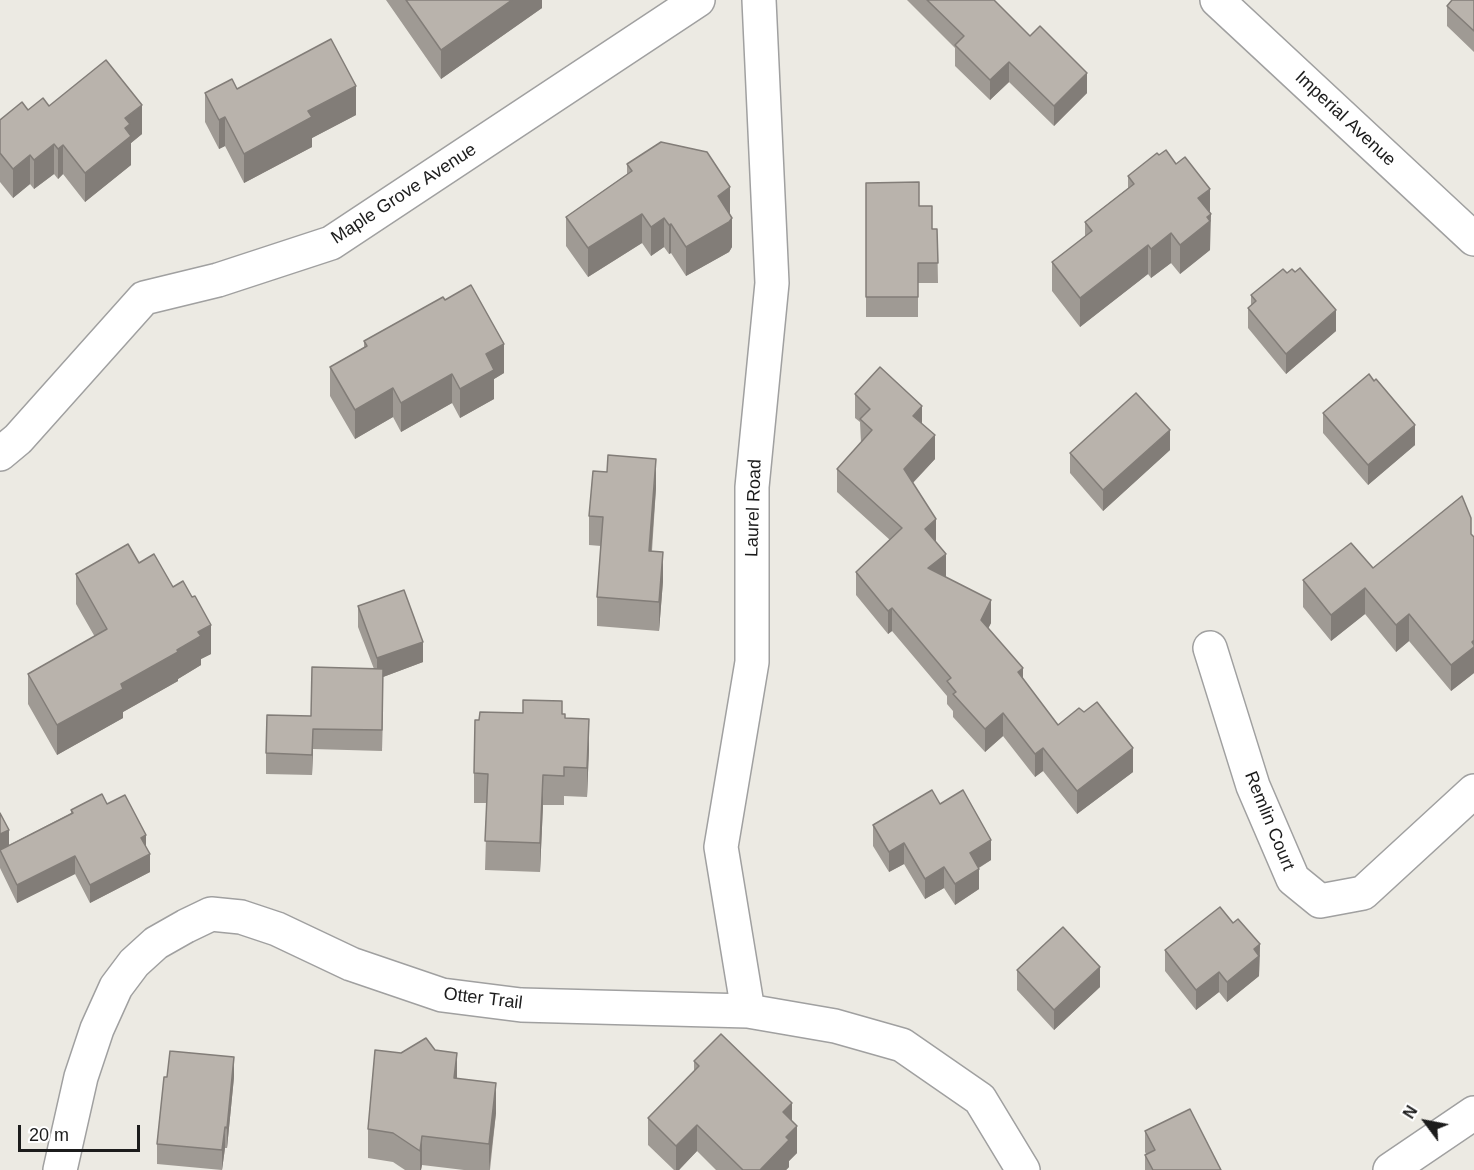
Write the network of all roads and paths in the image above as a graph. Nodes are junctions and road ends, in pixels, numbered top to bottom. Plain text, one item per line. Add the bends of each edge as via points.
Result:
1 (698, 0) edge
2 (759, 0) edge
3 (1216, 0) edge
4 (1474, 239) edge
5 (0, 454) edge
6 (1210, 648) dead end
7 (1474, 791) edge
8 (748, 1011) junction
9 (1474, 1113) edge
10 (60, 1170) edge
11 (1023, 1170) edge
12 (1390, 1170) edge

1 - 5 street, Maple Grove Avenue via 331,243 218,280 144,298 18,439
2 - 8 street, Laurel Road via 772,283 752,488 752,662 721,847
3 - 4 street, Imperial Avenue
6 - 7 street, Remlin Court via 1253,786 1284,859 1293,879 1320,900 1363,893
8 - 10 street, Otter Trail via 521,1005 441,996 351,964 277,929 241,917 211,915 156,943 116,987 81,1077
8 - 11 street, Otter Trail via 835,1026 902,1045 980,1099
9 - 12 street

